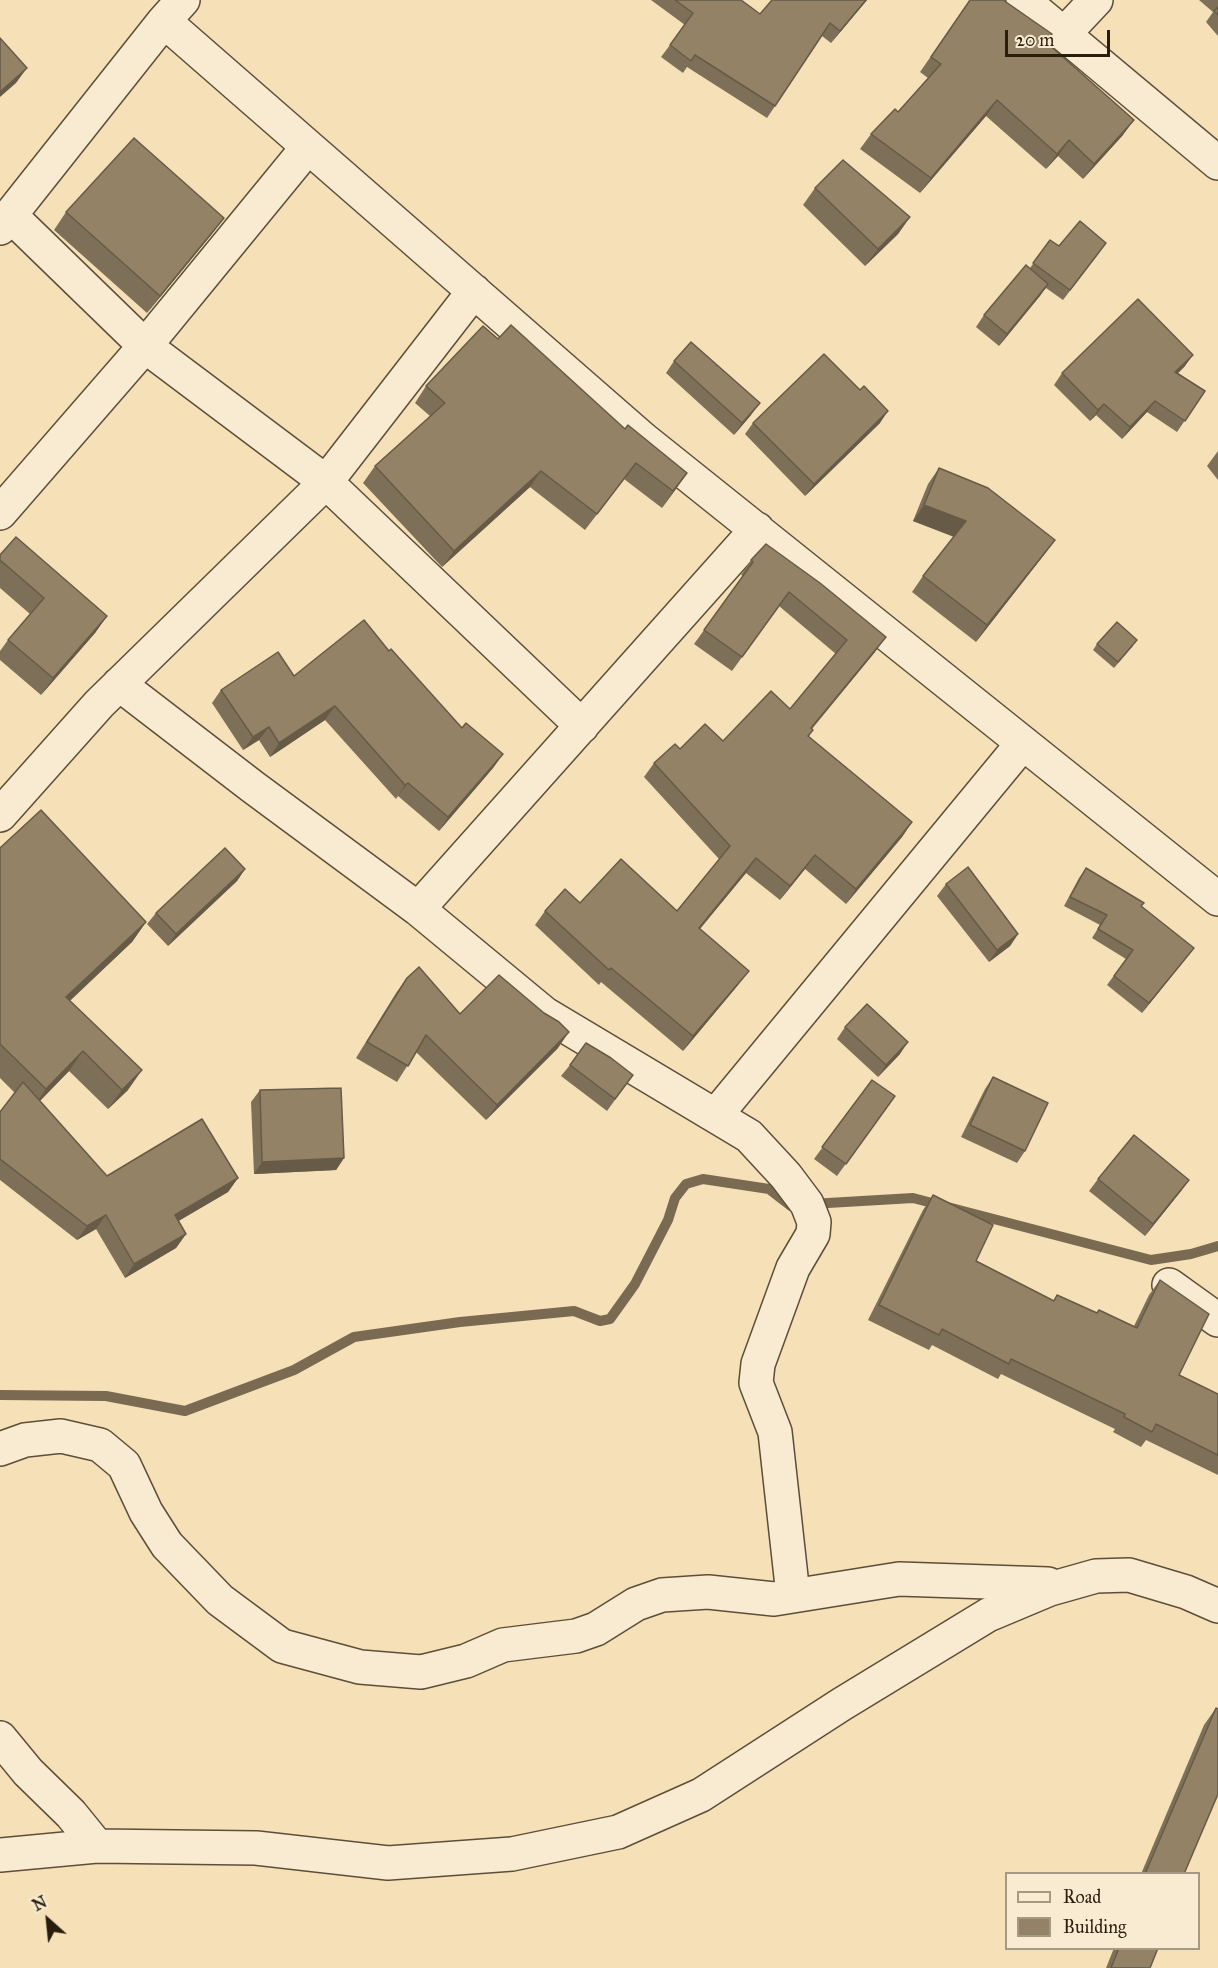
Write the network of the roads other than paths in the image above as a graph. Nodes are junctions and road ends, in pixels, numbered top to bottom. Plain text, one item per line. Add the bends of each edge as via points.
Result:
1 (1023, 0) edge
2 (1096, 0) edge
3 (174, 11) edge
4 (1064, 34) junction
5 (308, 147) junction
6 (1218, 163) edge
7 (5, 221) edge
8 (474, 291) junction
9 (145, 346) junction
10 (326, 482) junction
11 (0, 513) edge
12 (757, 529) junction
13 (119, 684) junction
14 (582, 726) junction
15 (1023, 743) junction
16 (0, 814) edge
17 (1218, 899) edge
18 (418, 909) junction
19 (716, 1115) junction
20 (1169, 1285) edge
21 (1218, 1320) edge
22 (0, 1449) edge
23 (1065, 1585) junction
24 (793, 1595) junction
25 (1218, 1606) edge
26 (0, 1738) edge
27 (97, 1846) junction
28 (0, 1855) edge

1 - 4 street
2 - 4 street
3 - 5 street
3 - 7 street
4 - 6 street
5 - 8 street
5 - 9 street
7 - 9 street
8 - 10 street
8 - 12 street via 643,439
9 - 10 street
9 - 11 street
10 - 13 street
10 - 14 street
12 - 14 street
12 - 15 street
13 - 16 street
13 - 18 street
14 - 18 street
15 - 17 street
15 - 19 street
18 - 19 street via 545,1014
19 - 24 street via 749,1136 786,1176 807,1204 814,1222 813,1234 794,1268 758,1364 756,1383 775,1432
20 - 21 street
22 - 24 street via 25,1440 61,1436 100,1445 124,1465 167,1545 220,1600 282,1646 360,1667 422,1672 466,1661 503,1645 576,1636 596,1629 636,1604 662,1595 708,1592 774,1599
23 - 24 street via 899,1580
23 - 25 street via 1096,1576 1129,1575
23 - 27 street via 988,1615 702,1795 618,1832 512,1854 388,1863 256,1848
26 - 27 street
27 - 28 street

